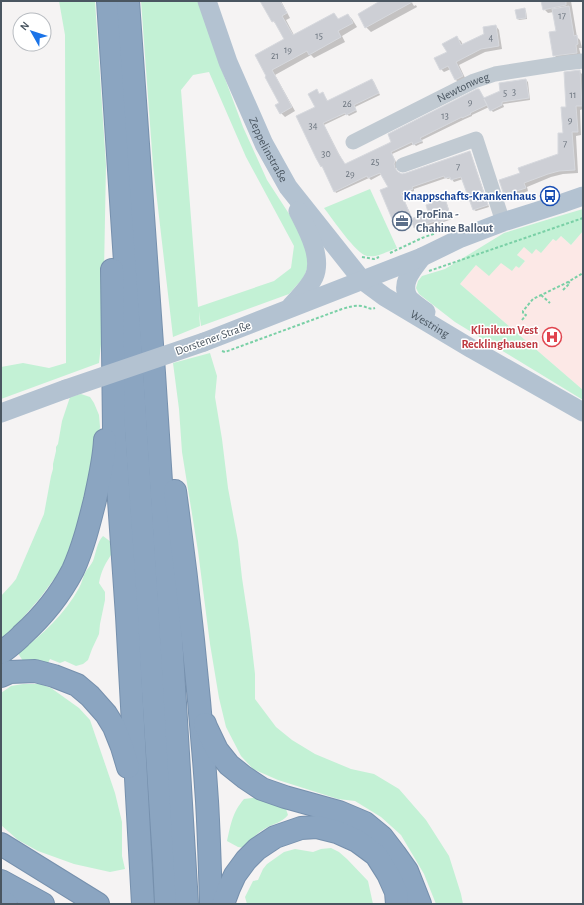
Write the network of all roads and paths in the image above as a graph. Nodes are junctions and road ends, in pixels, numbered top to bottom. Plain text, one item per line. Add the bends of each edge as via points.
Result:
1 (108, 1) edge
2 (128, 1) edge
3 (207, 1) edge
4 (583, 61) edge
5 (353, 142) dead end
6 (118, 150) junction
7 (402, 165) dead end
8 (288, 187) junction
9 (583, 196) edge
10 (583, 218) edge
11 (503, 222) junction
12 (383, 256) dead end
13 (346, 260) junction
14 (423, 265) junction
15 (583, 273) edge
16 (362, 280) junction
17 (568, 282) junction
18 (564, 290) dead end
19 (541, 295) junction
20 (385, 297) junction
21 (550, 303) dead end
22 (289, 309) junction
23 (522, 320) dead end
24 (113, 326) junction
25 (204, 342) junction
26 (472, 349) junction
27 (154, 374) junction
28 (583, 412) edge
29 (1, 413) edge
30 (1, 653) edge
31 (1, 676) edge
32 (197, 676) junction
33 (138, 804) junction
34 (1, 844) edge
35 (1, 854) edge
36 (1, 881) edge
37 (1, 901) edge
38 (6, 904) edge
39 (43, 904) edge
40 (96, 904) edge
41 (143, 904) edge
42 (166, 904) edge
43 (187, 904) edge
44 (211, 904) edge
45 (223, 904) edge
46 (397, 904) edge
47 (420, 904) edge

1 - 6 highway
2 - 27 highway
3 - 8 main road, Zeppelinstraße via 228,62 264,144
4 - 5 street, Newtonweg via 495,74 474,81
6 - 24 highway via 111,217
6 - 42 highway
7 - 11 street via 476,139
8 - 13 main road, Zeppelinstraße
8 - 22 main road via 312,241 316,257 315,275
9 - 11 main road, Dorstener Straße
10 - 14 path
11 - 14 main road, Dorstener Straße via 461,238
12 - 13 path via 374,259 363,258 354,253
13 - 16 main road, Zeppelinstraße
14 - 16 main road, Dorstener Straße
14 - 26 main road, Dorstener Straße via 407,278 405,288 409,298
15 - 17 path
16 - 20 main road, Westring
16 - 22 main road, Dorstener Straße
17 - 18 path via 570,283
17 - 19 path
19 - 21 path
19 - 23 path via 526,307 523,314 526,315
20 - 25 path via 377,307 371,309 353,306 342,309 225,352
20 - 26 main road, Westring
22 - 25 main road, Dorstener Straße
24 - 30 highway via 108,348 102,470 82,547 72,570 44,613
24 - 33 highway via 114,428
25 - 29 main road, Dorstener Straße, bridge
26 - 28 main road, Westring
27 - 32 highway via 167,434
27 - 43 highway
31 - 33 highway via 10,672 35,671 77,685 90,696 114,727
32 - 44 highway via 207,802
32 - 47 highway via 206,727 217,750 230,765 262,789 339,812 365,823 382,837 396,854
33 - 41 highway
34 - 40 highway
35 - 40 highway
36 - 39 highway
37 - 38 highway
45 - 46 highway via 235,875 257,849 275,837 301,828 317,826 337,832 376,855 396,892

